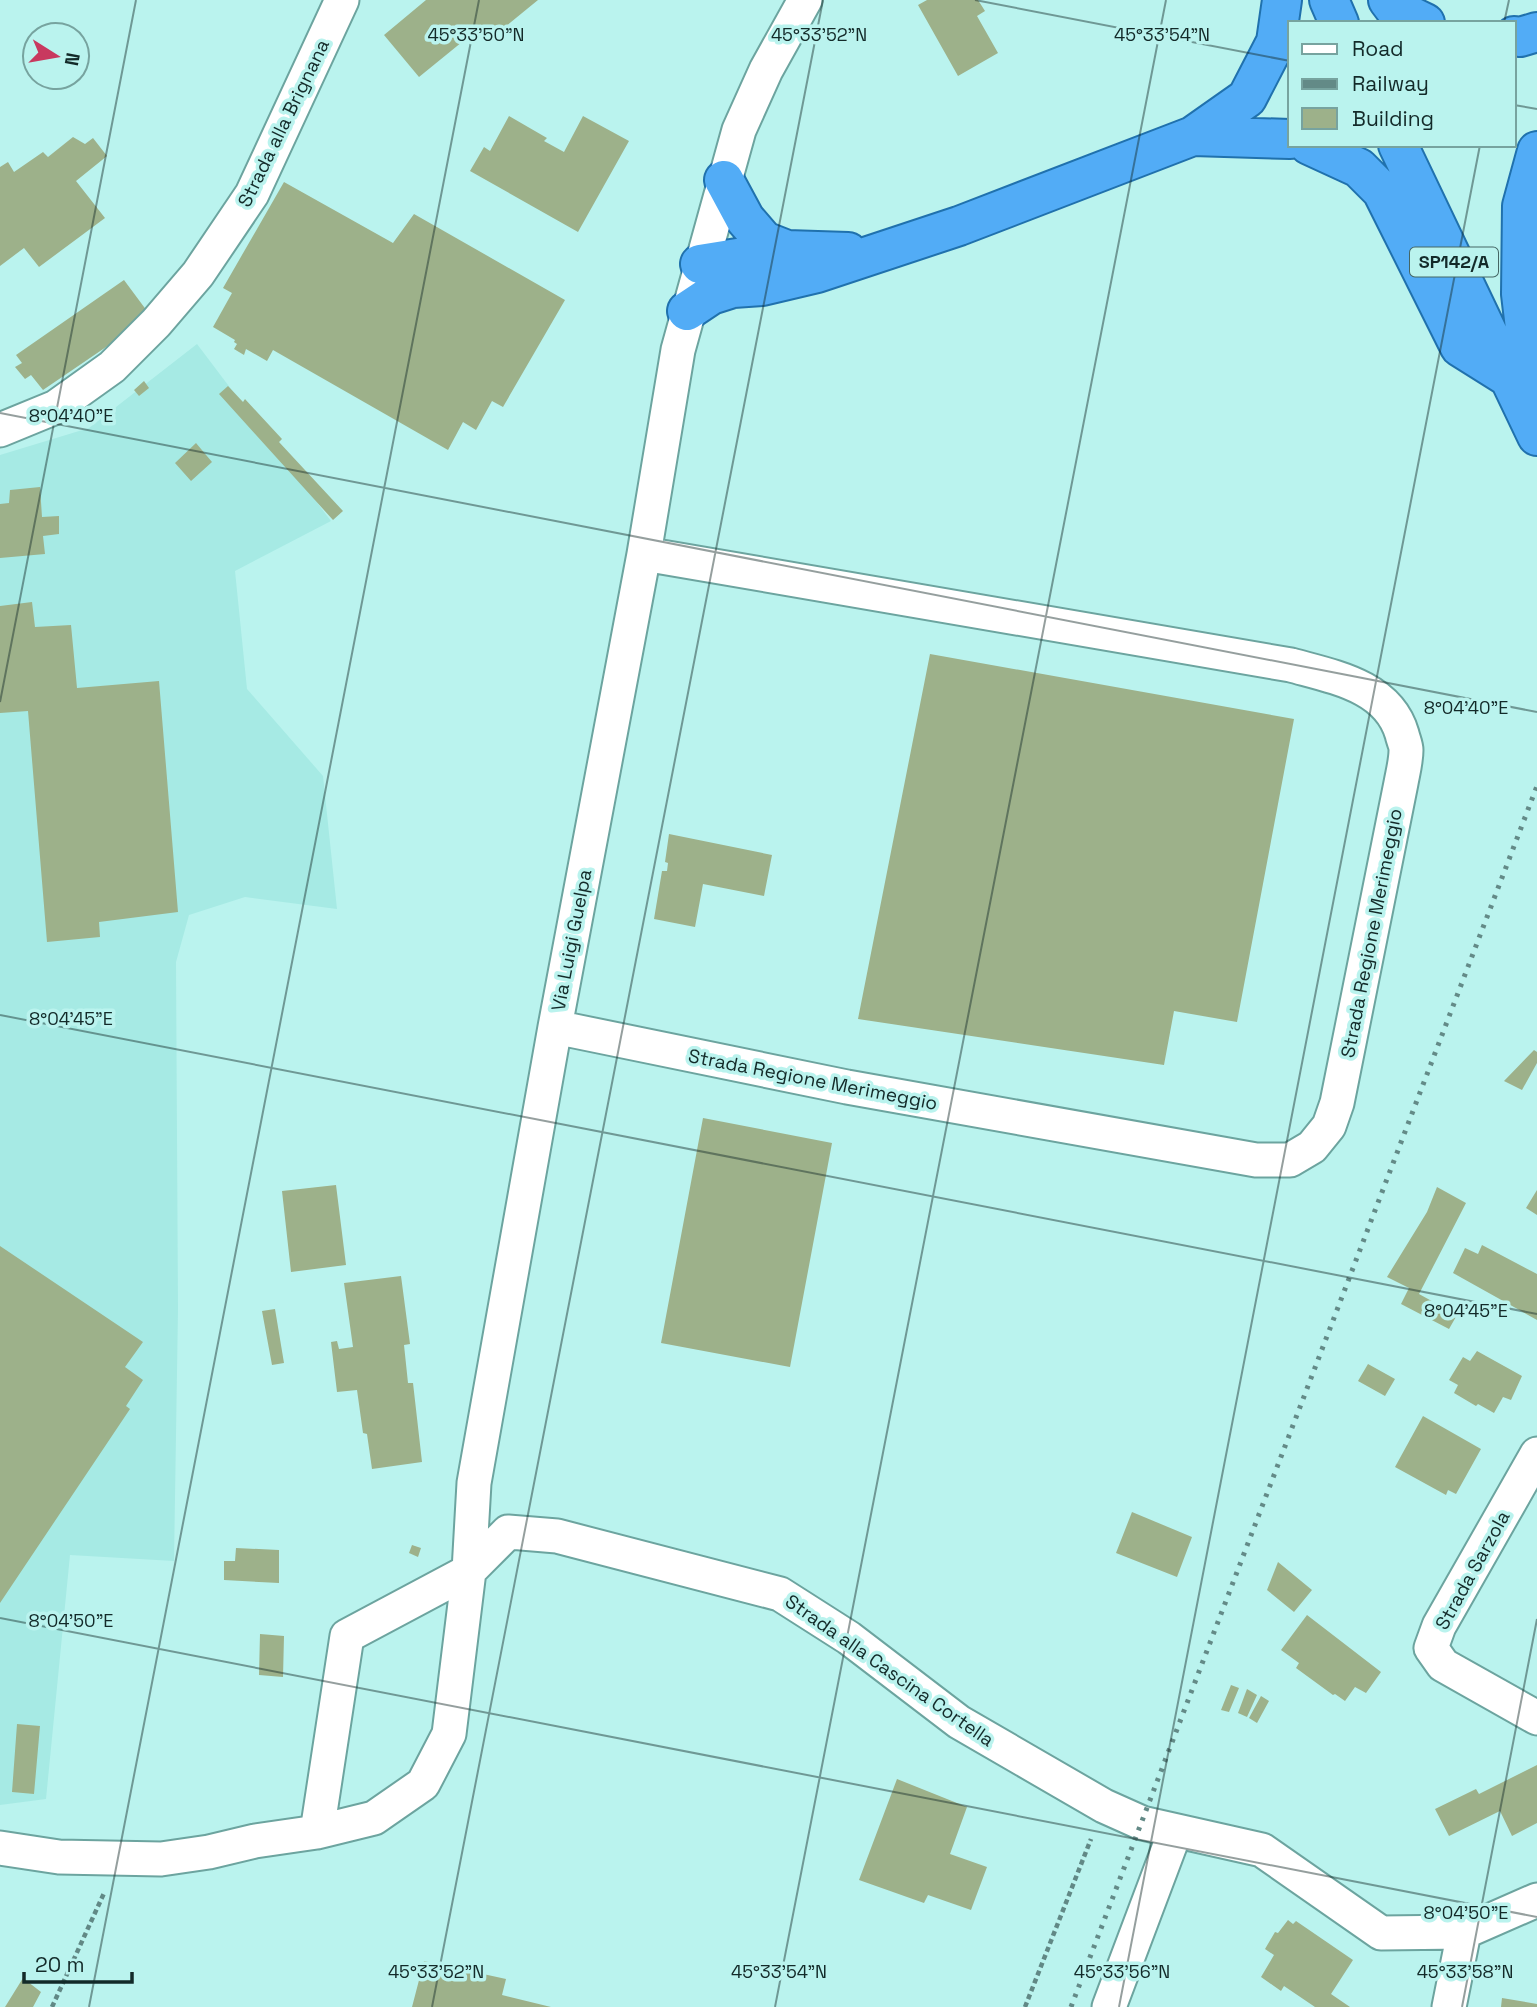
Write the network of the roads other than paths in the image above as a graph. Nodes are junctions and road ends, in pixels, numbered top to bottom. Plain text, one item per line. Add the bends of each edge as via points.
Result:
1 (342, 0) edge
2 (805, 0) edge
3 (1282, 0) edge
4 (1328, 0) edge
5 (1388, 0) edge
6 (1338, 21) edge
7 (1421, 21) edge
8 (1537, 32) edge
9 (1516, 36) edge
10 (1194, 136) junction
11 (1288, 139) edge
12 (1313, 147) edge
13 (1399, 147) edge
14 (1537, 151) edge
15 (724, 180) junction
16 (787, 250) junction
17 (878, 252) junction
18 (700, 266) junction
19 (733, 288) junction
20 (687, 312) junction
21 (1511, 379) junction
22 (0, 430) edge
23 (1537, 430) edge
24 (1537, 436) edge
25 (644, 554) junction
26 (555, 1027) junction
27 (1537, 1454) edge
28 (469, 1571) junction
29 (1537, 1718) edge
30 (317, 1832) junction
31 (1175, 1832) junction
32 (0, 1849) edge
33 (1537, 1900) edge
34 (1464, 1932) junction
35 (1109, 2007) edge
36 (1449, 2007) edge

1 - 22 street, Strada alla Brignana via 252,194 198,274 112,368 56,407
2 - 15 street, Via Luigi Guelpa via 766,70 739,130
3 - 10 highway via 1276,42 1247,98
4 - 6 highway
5 - 7 highway via 1394,8
8 - 9 highway
10 - 11 highway
10 - 17 highway via 959,226
12 - 21 highway via 1359,168 1382,191 1460,347
13 - 21 highway, SP142/A
14 - 23 highway via 1522,206 1521,294
15 - 16 highway via 745,219 764,241
15 - 18 street, Via Luigi Guelpa
16 - 17 highway
16 - 18 highway
17 - 19 highway via 817,273
18 - 19 highway via 712,279
18 - 20 street, Via Luigi Guelpa
19 - 20 highway via 710,295
20 - 25 street, Via Luigi Guelpa
21 - 24 highway, SP142/A
25 - 26 street, Via Luigi Guelpa
25 - 26 street, Strada Regione Merimeggio via 1291,665 1329,676 1382,699 1398,720 1406,749 1401,783 1337,1103 1329,1126 1312,1147 1290,1160 1256,1160 847,1087
26 - 28 street, Via Luigi Guelpa via 474,1483
27 - 29 street, Strada Sarzola via 1431,1647 1443,1665
28 - 30 street, Strada alla Cascina Cortella via 347,1636
28 - 30 street via 449,1734 423,1784 374,1818
28 - 31 street, Strada alla Cascina Cortella via 508,1532 557,1536 780,1594 849,1638 959,1722 1104,1806
30 - 32 street via 161,1859 59,1857
31 - 34 street, Strada alla Cascina Cortella via 1262,1850 1381,1933
31 - 35 street
33 - 34 street, Strada alla Cascina Cortella
34 - 36 street

